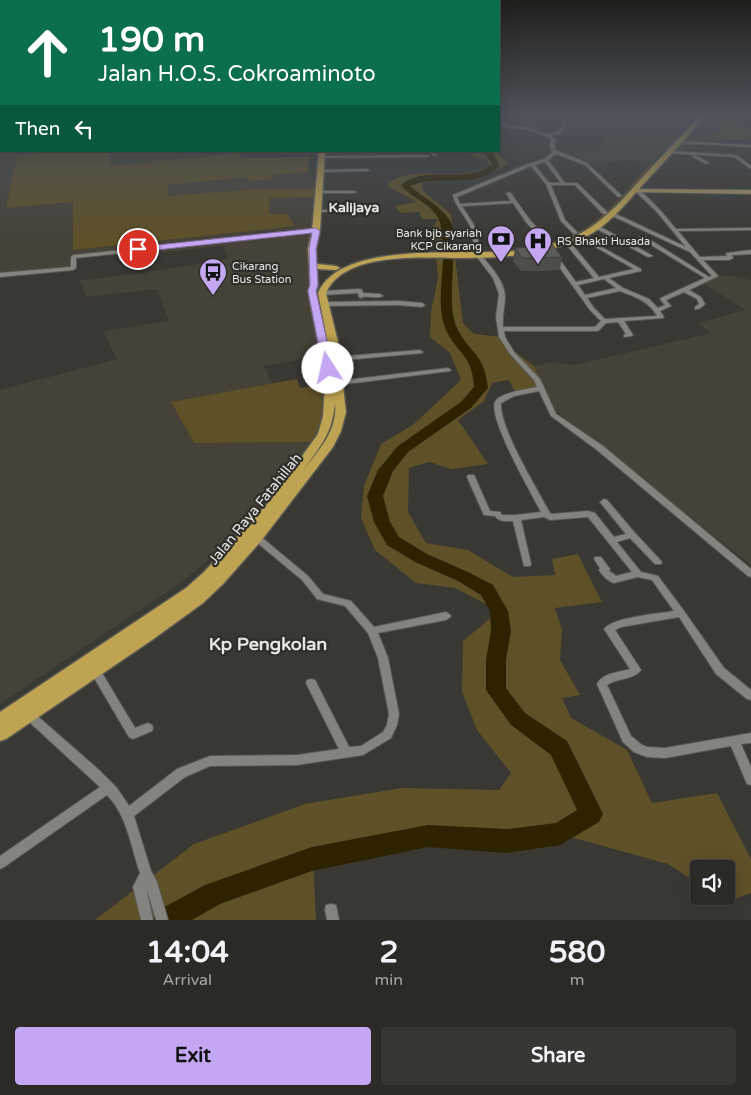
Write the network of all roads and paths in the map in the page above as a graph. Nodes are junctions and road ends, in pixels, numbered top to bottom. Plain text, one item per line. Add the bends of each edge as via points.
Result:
1 (322, 156) edge
2 (424, 156) edge
3 (427, 156) dead end
4 (551, 156) edge
5 (563, 156) edge
6 (658, 156) edge
7 (665, 156) edge
8 (692, 156) edge
9 (736, 156) edge
10 (546, 160) junction
11 (708, 163) dead end
12 (532, 164) junction
13 (750, 167) edge
14 (367, 170) dead end
15 (321, 171) junction
16 (564, 183) junction
17 (548, 184) junction
18 (635, 191) junction
19 (319, 192) junction
20 (354, 192) dead end
21 (751, 192) edge
22 (508, 193) dead end
23 (620, 196) junction
24 (514, 202) junction
25 (460, 205) junction
26 (363, 210) dead end
27 (318, 211) junction
28 (608, 213) junction
29 (597, 227) junction
30 (751, 229) edge
31 (675, 230) junction
32 (316, 231) junction
33 (578, 235) junction
34 (642, 238) dead end
35 (567, 242) junction
36 (548, 245) junction
37 (692, 252) junction
38 (751, 252) edge
39 (406, 254) junction
40 (477, 254) junction
41 (650, 256) dead end
42 (698, 259) junction
43 (314, 266) junction
44 (336, 268) junction
45 (0, 275) edge
46 (605, 278) junction
47 (708, 278) junction
48 (598, 280) junction
49 (576, 284) junction
50 (621, 289) junction
51 (685, 290) junction
52 (321, 293) junction
53 (380, 296) dead end
54 (585, 297) junction
55 (422, 305) dead end
56 (697, 308) dead end
57 (657, 310) junction
58 (620, 320) junction
59 (604, 321) junction
60 (597, 329) junction
61 (500, 330) junction
62 (626, 336) dead end
63 (602, 337) dead end
64 (420, 352) dead end
65 (335, 359) junction
66 (448, 370) dead end
67 (338, 383) junction
68 (542, 388) junction
69 (471, 477) dead end
70 (604, 502) dead end
71 (546, 514) junction
72 (516, 518) junction
73 (632, 535) junction
74 (257, 538) junction
75 (612, 540) junction
76 (598, 559) dead end
77 (658, 562) dead end
78 (527, 564) dead end
79 (638, 574) junction
80 (751, 574) edge
81 (681, 613) junction
82 (446, 616) dead end
83 (372, 631) junction
84 (95, 671) junction
85 (311, 683) dead end
86 (751, 696) edge
87 (30, 716) junction
88 (0, 720) edge
89 (148, 728) dead end
90 (0, 734) edge
91 (751, 738) edge
92 (734, 741) junction
93 (346, 752) junction
94 (751, 780) edge
95 (109, 787) junction
96 (128, 814) junction
97 (0, 863) edge
98 (145, 881) junction
99 (147, 920) edge
100 (162, 920) edge

1 - 15 highway
2 - 3 street
4 - 10 street
5 - 23 street via 586,164
6 - 23 highway
7 - 18 highway
8 - 11 street
9 - 13 street
10 - 12 street
10 - 16 street
12 - 17 street
12 - 25 street via 456,196
14 - 15 street
15 - 19 highway
16 - 17 street
16 - 28 street via 576,184
17 - 33 street via 563,221
18 - 21 main road
18 - 28 highway
18 - 31 street via 652,204
19 - 20 street
19 - 27 highway
22 - 24 street
23 - 28 highway
24 - 25 street
24 - 36 street
25 - 40 street via 476,230
26 - 27 street
27 - 32 highway
28 - 29 highway
28 - 33 highway
28 - 37 street
29 - 33 highway
29 - 41 street
30 - 31 street
31 - 37 street
32 - 43 highway via 312,249
32 - 45 street via 74,256 74,268
33 - 35 highway
33 - 36 highway
33 - 46 street via 639,270
34 - 47 street
35 - 36 highway
35 - 48 street
36 - 40 highway
36 - 49 street
37 - 42 street
38 - 42 street via 729,254 729,258
39 - 40 highway
39 - 44 highway via 372,255
39 - 52 highway via 359,263 336,276
40 - 61 street via 496,278 502,294
42 - 47 street via 715,276
43 - 44 highway
43 - 52 highway via 313,274
44 - 52 highway
46 - 48 street
46 - 50 street
47 - 51 street
48 - 49 street
49 - 54 street
50 - 54 street
50 - 57 street via 647,300
51 - 56 street via 700,300 702,304
51 - 57 street via 663,299 668,306
52 - 53 street via 360,291 361,295
52 - 55 street
52 - 65 highway, Jalan Raya Fatahillah
52 - 88 highway, Jalan Raya Fatahillah via 312,291 328,368 328,423 317,444 273,505 191,591
54 - 59 street
57 - 58 street via 661,317
58 - 59 street
58 - 62 street via 630,335
59 - 60 street
60 - 61 street
60 - 63 street
61 - 68 street via 509,349
64 - 65 street
65 - 67 highway, Jalan Raya Fatahillah
66 - 67 street
67 - 74 highway, Jalan Raya Fatahillah via 340,421 329,444
68 - 71 street via 507,396 496,406 501,427
68 - 80 street via 553,415 600,448
69 - 72 street via 487,513 497,514 500,518
70 - 73 street
71 - 72 street
71 - 75 street via 590,514
72 - 78 street
73 - 75 street
73 - 77 street
74 - 83 street via 305,578 320,597 348,603
74 - 84 highway, Jalan Raya Fatahillah via 198,599
75 - 79 street
76 - 79 street via 606,569 603,570 614,580
79 - 81 street via 655,578
81 - 86 street via 720,671
81 - 92 street via 611,627 610,632 636,670 606,680 602,687 627,739 638,749 665,753
82 - 83 street
83 - 93 street via 383,658 394,714 392,725 387,735 377,742 363,750
84 - 87 highway, Jalan Raya Fatahillah
84 - 89 street via 133,734
85 - 93 street
87 - 90 highway, Jalan Raya Fatahillah
87 - 95 street
91 - 92 street
92 - 94 street
93 - 96 street via 298,760 210,761 181,774
95 - 96 street
95 - 97 street
96 - 98 street
98 - 99 street
98 - 100 street

